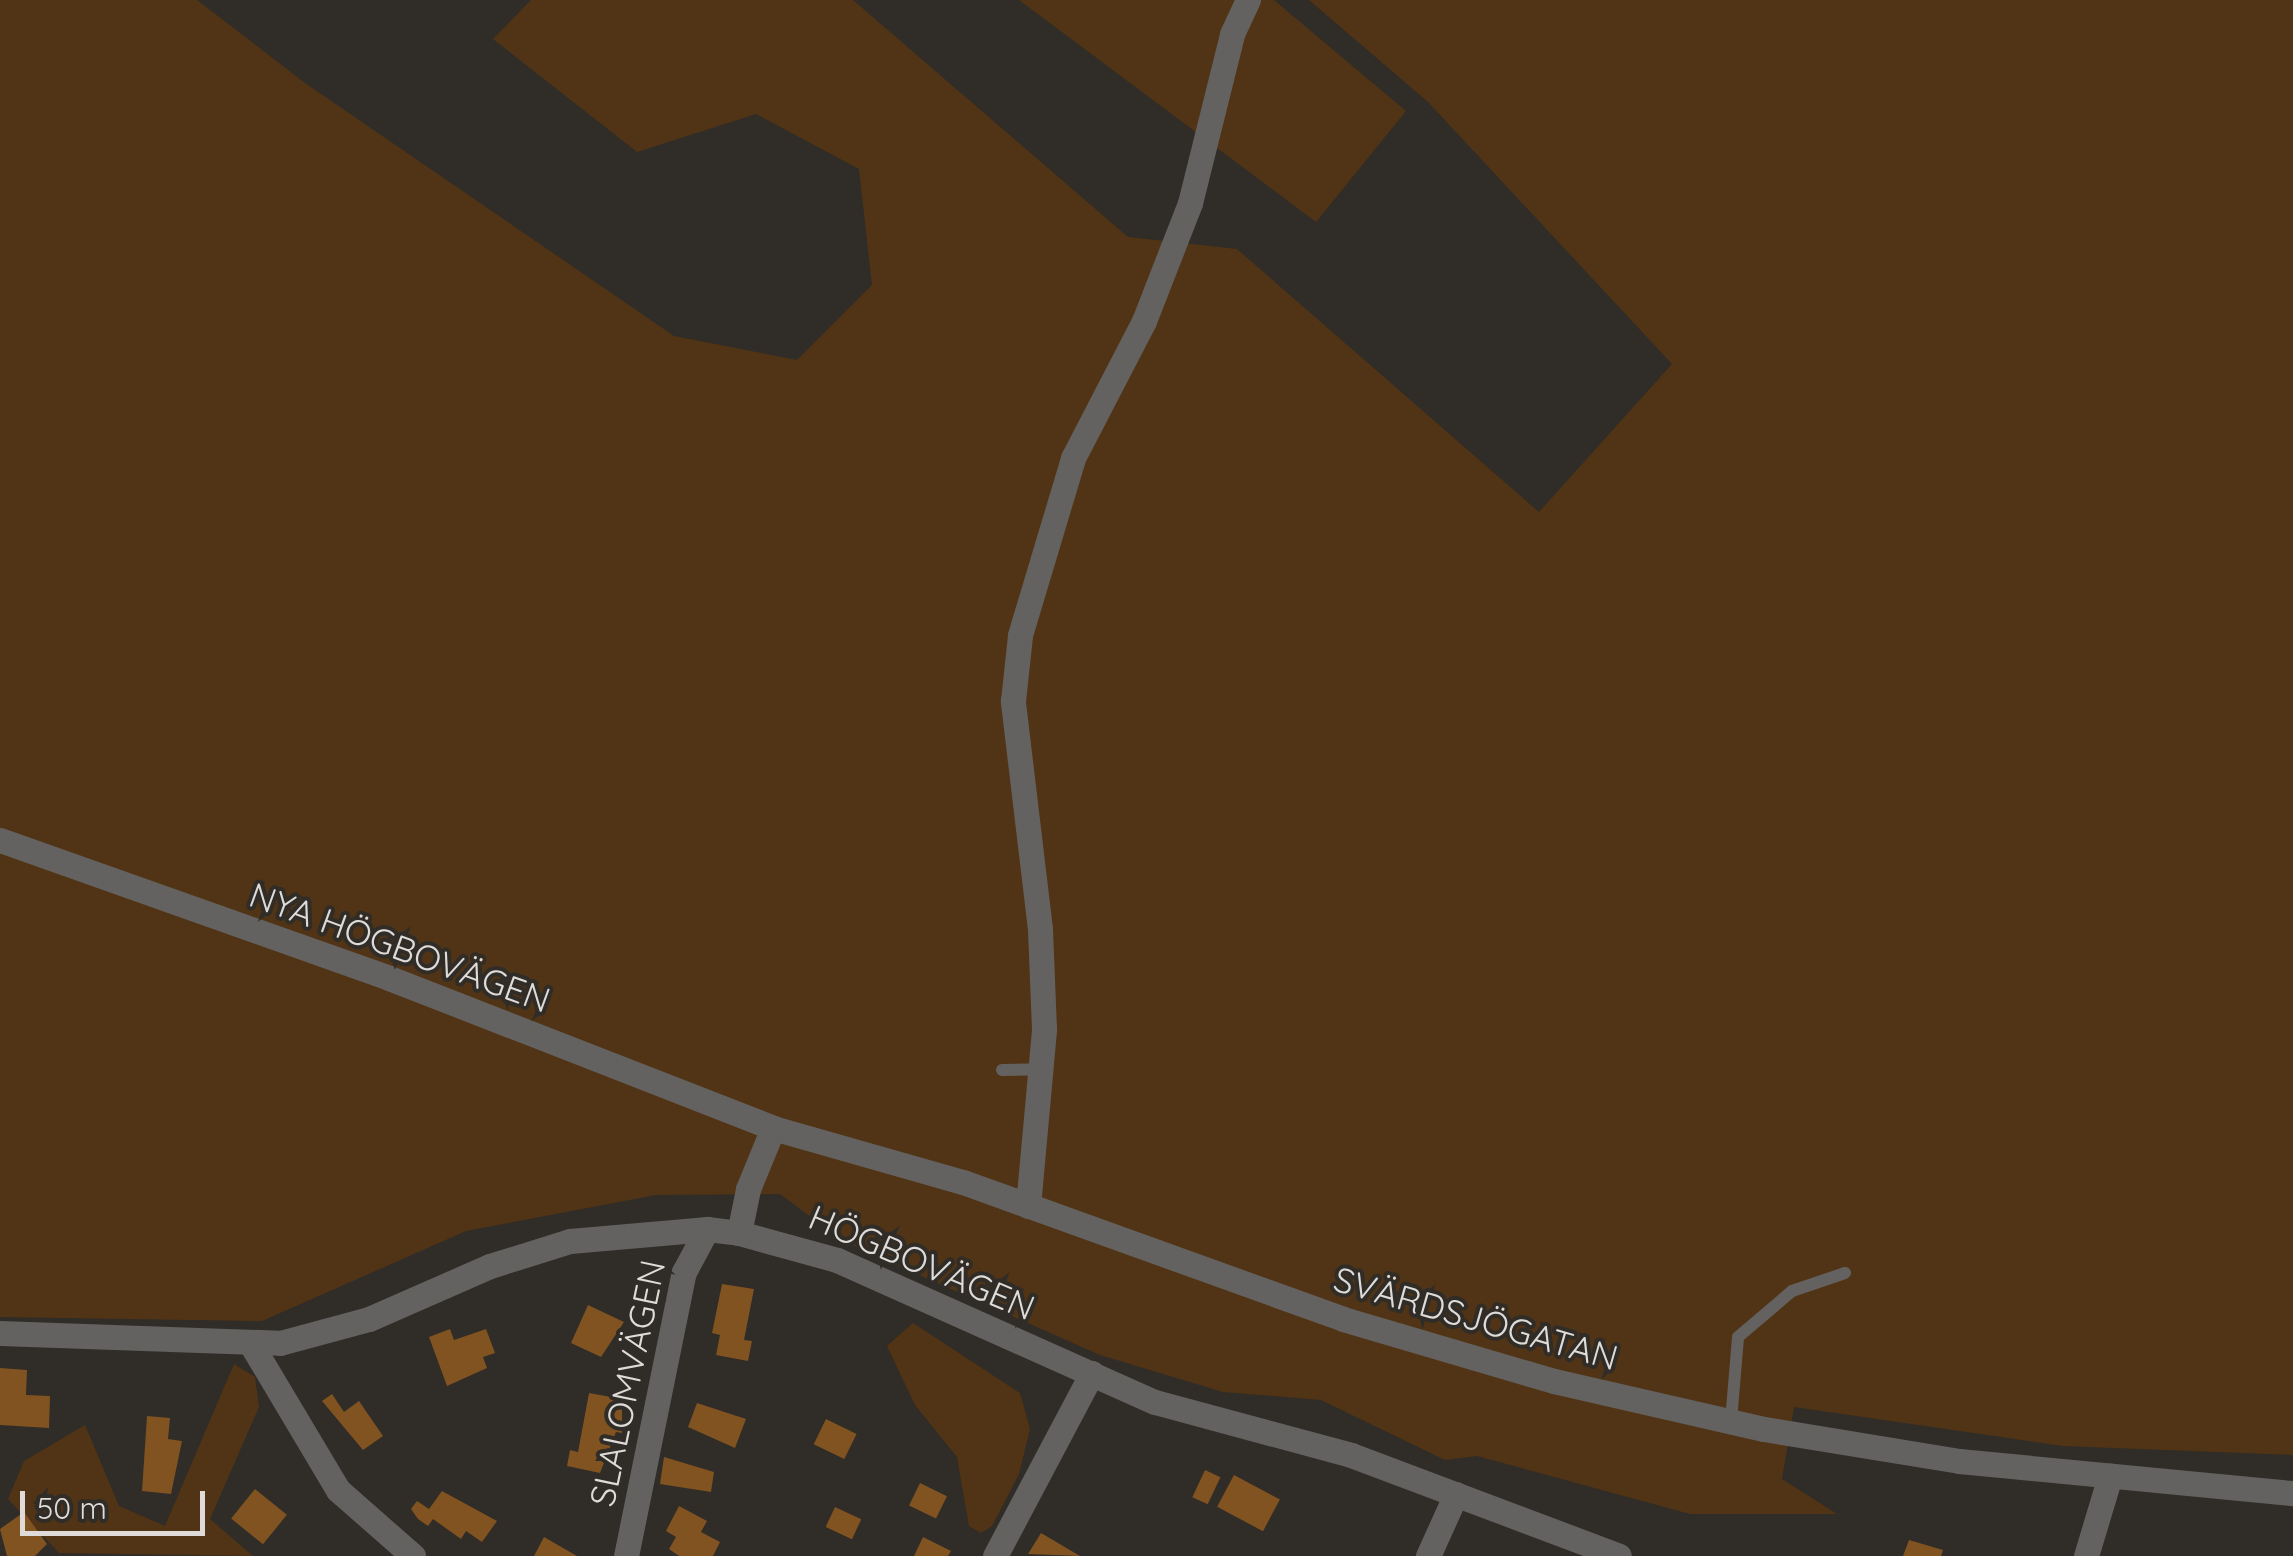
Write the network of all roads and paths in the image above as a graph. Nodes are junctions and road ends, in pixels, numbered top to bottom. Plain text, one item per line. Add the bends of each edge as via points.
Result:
1 (1248, 0) edge
2 (0, 840) edge
3 (1044, 1069) junction
4 (1002, 1070) dead end
5 (773, 1128) junction
6 (1028, 1206) junction
7 (707, 1229) junction
8 (740, 1233) junction
9 (1845, 1273) dead end
10 (0, 1333) edge
11 (252, 1344) junction
12 (1092, 1374) junction
13 (1732, 1422) junction
14 (2110, 1476) junction
15 (1456, 1494) junction
16 (2293, 1494) edge
17 (413, 1556) edge
18 (626, 1556) edge
19 (995, 1556) edge
20 (1428, 1556) edge
21 (1620, 1556) edge
22 (2086, 1556) edge

1 - 3 street via 1232,34 1190,203 1144,321 1073,458 1020,635 1013,701 1041,942
2 - 5 street, NYA HÖGBOVÄGEN via 389,978
3 - 4 lane
3 - 6 street
5 - 6 street, SVÄRDSJÖGATAN
5 - 8 street via 748,1190
6 - 13 street, SVÄRDSJÖGATAN via 1343,1319 1554,1381
7 - 8 street, HÖGBOVÄGEN
7 - 11 street, HÖGBOVÄGEN via 542,1248 369,1319
7 - 18 street, SLALOMVÄGEN via 684,1272
8 - 12 street, HÖGBOVÄGEN via 836,1260
9 - 13 lane via 1792,1291 1738,1337
10 - 11 street, HÖGBOVÄGEN
11 - 17 street via 338,1490
12 - 15 street, HÖGBOVÄGEN via 1199,1417 1351,1455
12 - 19 street
13 - 14 street, SVÄRDSJÖGATAN via 1959,1461
14 - 16 street, SVÄRDSJÖGATAN
14 - 22 street
15 - 20 street
15 - 21 street, HÖGBOVÄGEN

